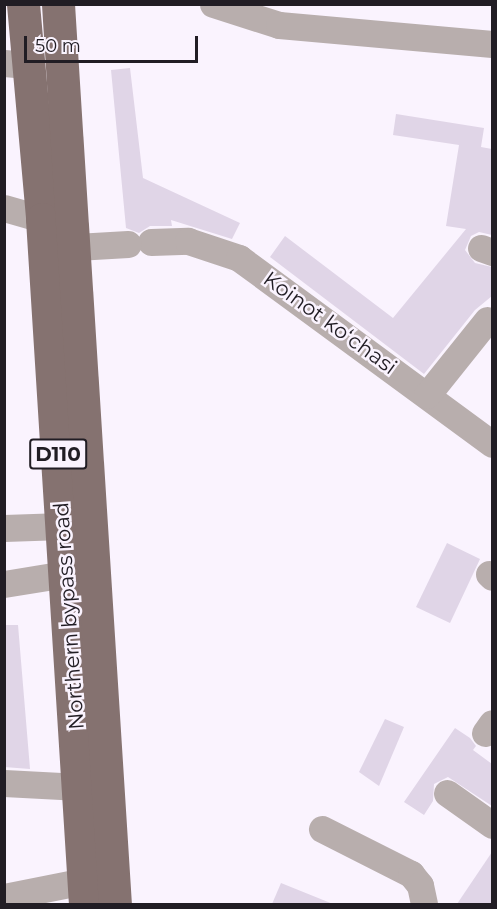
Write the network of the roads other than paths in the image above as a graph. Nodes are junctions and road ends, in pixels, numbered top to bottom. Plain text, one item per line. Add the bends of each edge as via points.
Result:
1 (23, 4) edge
2 (58, 4) edge
3 (213, 4) edge
4 (492, 44) edge
5 (16, 64) edge
6 (4, 208) edge
7 (42, 219) junction
8 (76, 247) junction
9 (487, 320) dead end
10 (427, 394) junction
11 (492, 444) edge
12 (63, 526) junction
13 (4, 528) edge
14 (66, 574) junction
15 (4, 584) edge
16 (4, 783) edge
17 (80, 787) junction
18 (447, 793) dead end
19 (492, 825) edge
20 (322, 829) dead end
21 (85, 893) edge
22 (4, 897) edge
23 (115, 904) edge
24 (424, 904) edge

1 - 5 main road, Northern bypass road / D110
2 - 8 main road, Northern bypass road / D110
3 - 4 street via 279,25
5 - 7 main road, Northern bypass road / D110
6 - 7 street
7 - 12 main road, Northern bypass road / D110
8 - 10 street, Koinot koʻchasi via 188,241 239,258
8 - 23 main road, Northern bypass road / D110
9 - 10 street
10 - 11 street, Koinot koʻchasi
12 - 13 street
12 - 14 main road, Northern bypass road / D110
14 - 15 street
14 - 17 main road, Northern bypass road / D110
16 - 17 street
17 - 21 main road, Northern bypass road / D110
18 - 19 street
20 - 24 street via 411,874 420,885
21 - 22 street

